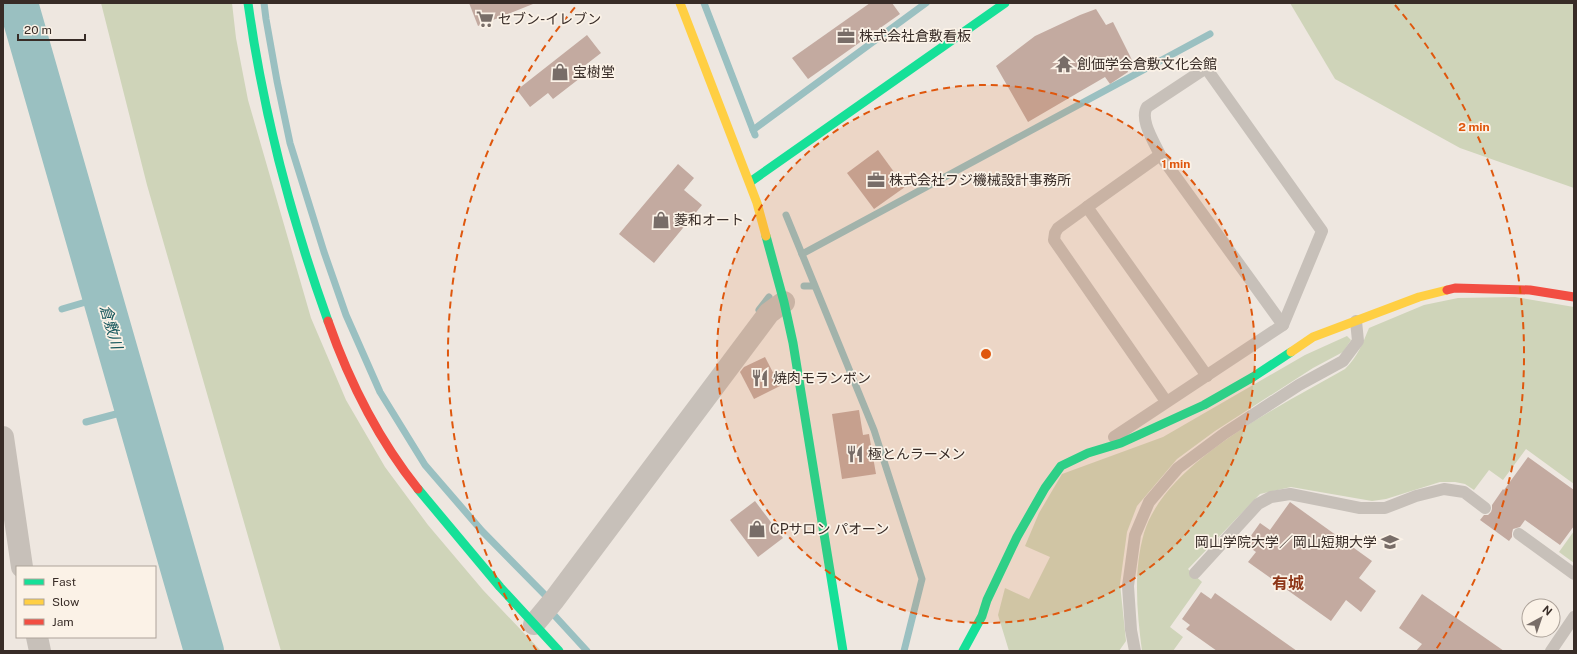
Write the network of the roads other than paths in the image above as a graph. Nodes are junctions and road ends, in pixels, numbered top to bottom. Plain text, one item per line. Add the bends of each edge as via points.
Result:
1 (248, 3) edge
2 (680, 3) edge
3 (1005, 3) edge
4 (1160, 155) junction
5 (750, 182) junction
6 (1087, 207) junction
7 (1574, 297) edge
8 (784, 302) junction
9 (1356, 321) junction
10 (1283, 325) junction
11 (1207, 376) junction
12 (1163, 397) dead end
13 (3, 437) edge
14 (1088, 453) junction
15 (1485, 508) dead end
16 (1519, 534) dead end
17 (22, 566) edge
18 (1195, 573) dead end
19 (1574, 574) edge
20 (543, 614) junction
21 (1574, 617) edge
22 (37, 638) edge
23 (40, 651) edge
24 (559, 651) edge
25 (843, 651) edge
26 (964, 651) edge
27 (1135, 651) edge
28 (1551, 651) edge

1 - 20 street via 254,51 269,126 293,213 320,302 362,403 391,452 468,548
2 - 5 street
3 - 5 street
4 - 6 lane
4 - 10 lane
4 - 10 lane via 1145,122 1145,110 1206,68 1322,231
5 - 8 street
6 - 11 lane
6 - 12 lane via 1058,228 1054,233 1054,240
7 - 9 street via 1530,290 1455,288 1419,297
8 - 20 street via 769,313
8 - 25 street via 793,343
9 - 14 street via 1313,337 1253,377 1204,405 1121,443
9 - 27 lane via 1358,341 1343,361 1299,385 1225,433 1178,468 1149,502 1135,535 1128,586
10 - 11 lane
11 - 14 lane
13 - 17 street
14 - 26 street via 1061,466 1045,488 1016,537
15 - 18 lane via 1464,492 1444,489 1385,508 1360,508 1290,494 1271,497 1258,504
16 - 19 lane
20 - 24 street
21 - 28 lane
22 - 23 street

